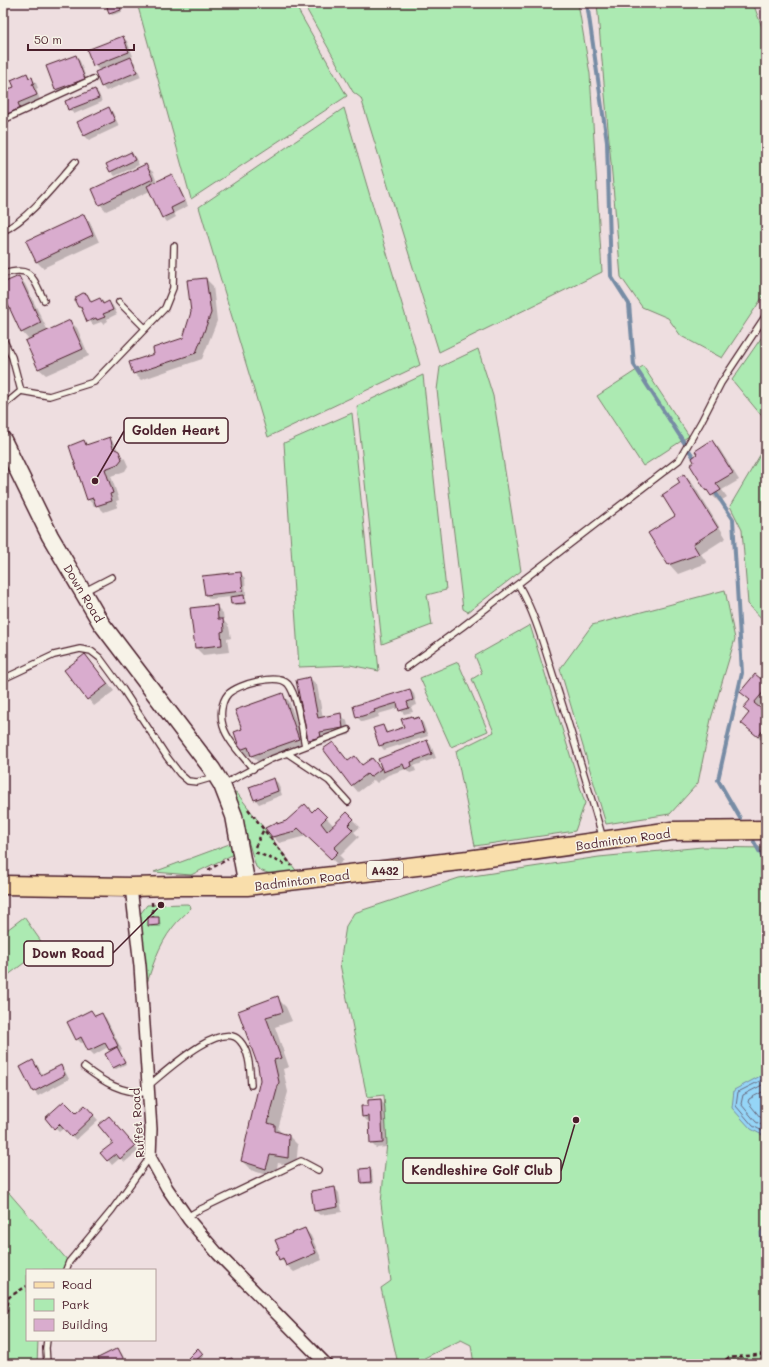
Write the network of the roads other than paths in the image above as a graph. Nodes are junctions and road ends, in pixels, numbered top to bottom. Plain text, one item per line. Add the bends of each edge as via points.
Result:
1 (93, 78) dead end
2 (3, 120) edge
3 (75, 162) dead end
4 (3, 231) edge
5 (174, 246) dead end
6 (3, 274) edge
7 (44, 300) dead end
8 (119, 302) dead end
9 (766, 314) edge
10 (145, 328) junction
11 (3, 339) edge
12 (22, 391) junction
13 (3, 406) edge
14 (3, 440) edge
15 (112, 577) dead end
16 (518, 584) junction
17 (83, 592) junction
18 (407, 667) dead end
19 (3, 679) edge
20 (348, 730) dead end
21 (305, 746) junction
22 (286, 753) junction
23 (253, 769) junction
24 (219, 781) junction
25 (348, 802) dead end
26 (766, 830) edge
27 (604, 841) junction
28 (3, 885) edge
29 (247, 886) junction
30 (131, 888) junction
31 (84, 1067) dead end
32 (251, 1085) dead end
33 (148, 1090) junction
34 (150, 1157) junction
35 (318, 1170) dead end
36 (187, 1217) junction
37 (66, 1269) edge
38 (47, 1341) edge
39 (47, 1364) edge
40 (326, 1364) edge

1 - 2 lane
3 - 4 lane via 40,202
5 - 10 lane via 173,288 165,308
6 - 7 lane via 20,270 26,272 32,277
8 - 10 lane
9 - 16 lane via 721,383 679,460
10 - 12 lane via 94,382 49,396
11 - 12 lane via 12,357
12 - 13 lane
14 - 17 street, Down Road via 50,536
15 - 17 lane
16 - 18 lane
16 - 27 lane via 541,640
17 - 24 street, Down Road via 101,623
19 - 24 lane via 54,655 80,648 91,651 100,658 122,688 180,774 188,781
20 - 21 lane
21 - 22 lane
21 - 23 lane via 293,693 288,684 278,679 242,686 229,693 223,701 221,713 228,736
22 - 23 lane
22 - 25 lane via 329,781
23 - 24 lane
24 - 29 street, Down Road via 234,816
26 - 27 main road, Badminton Road / A432 via 672,832
27 - 29 main road, Badminton Road / A432
28 - 30 main road, Badminton Road / A432
29 - 30 main road, Badminton Road / A432
30 - 33 street, Ruffet Road via 140,966
31 - 33 lane via 104,1082 119,1088 133,1092
32 - 33 lane via 245,1049 240,1040 225,1035 206,1042 177,1062
33 - 34 street, Ruffet Road via 152,1129
34 - 36 street, Ruffet Road
34 - 37 lane via 112,1210 69,1262
35 - 36 lane via 301,1161
36 - 40 street, Ruffet Road via 218,1254
38 - 39 lane

